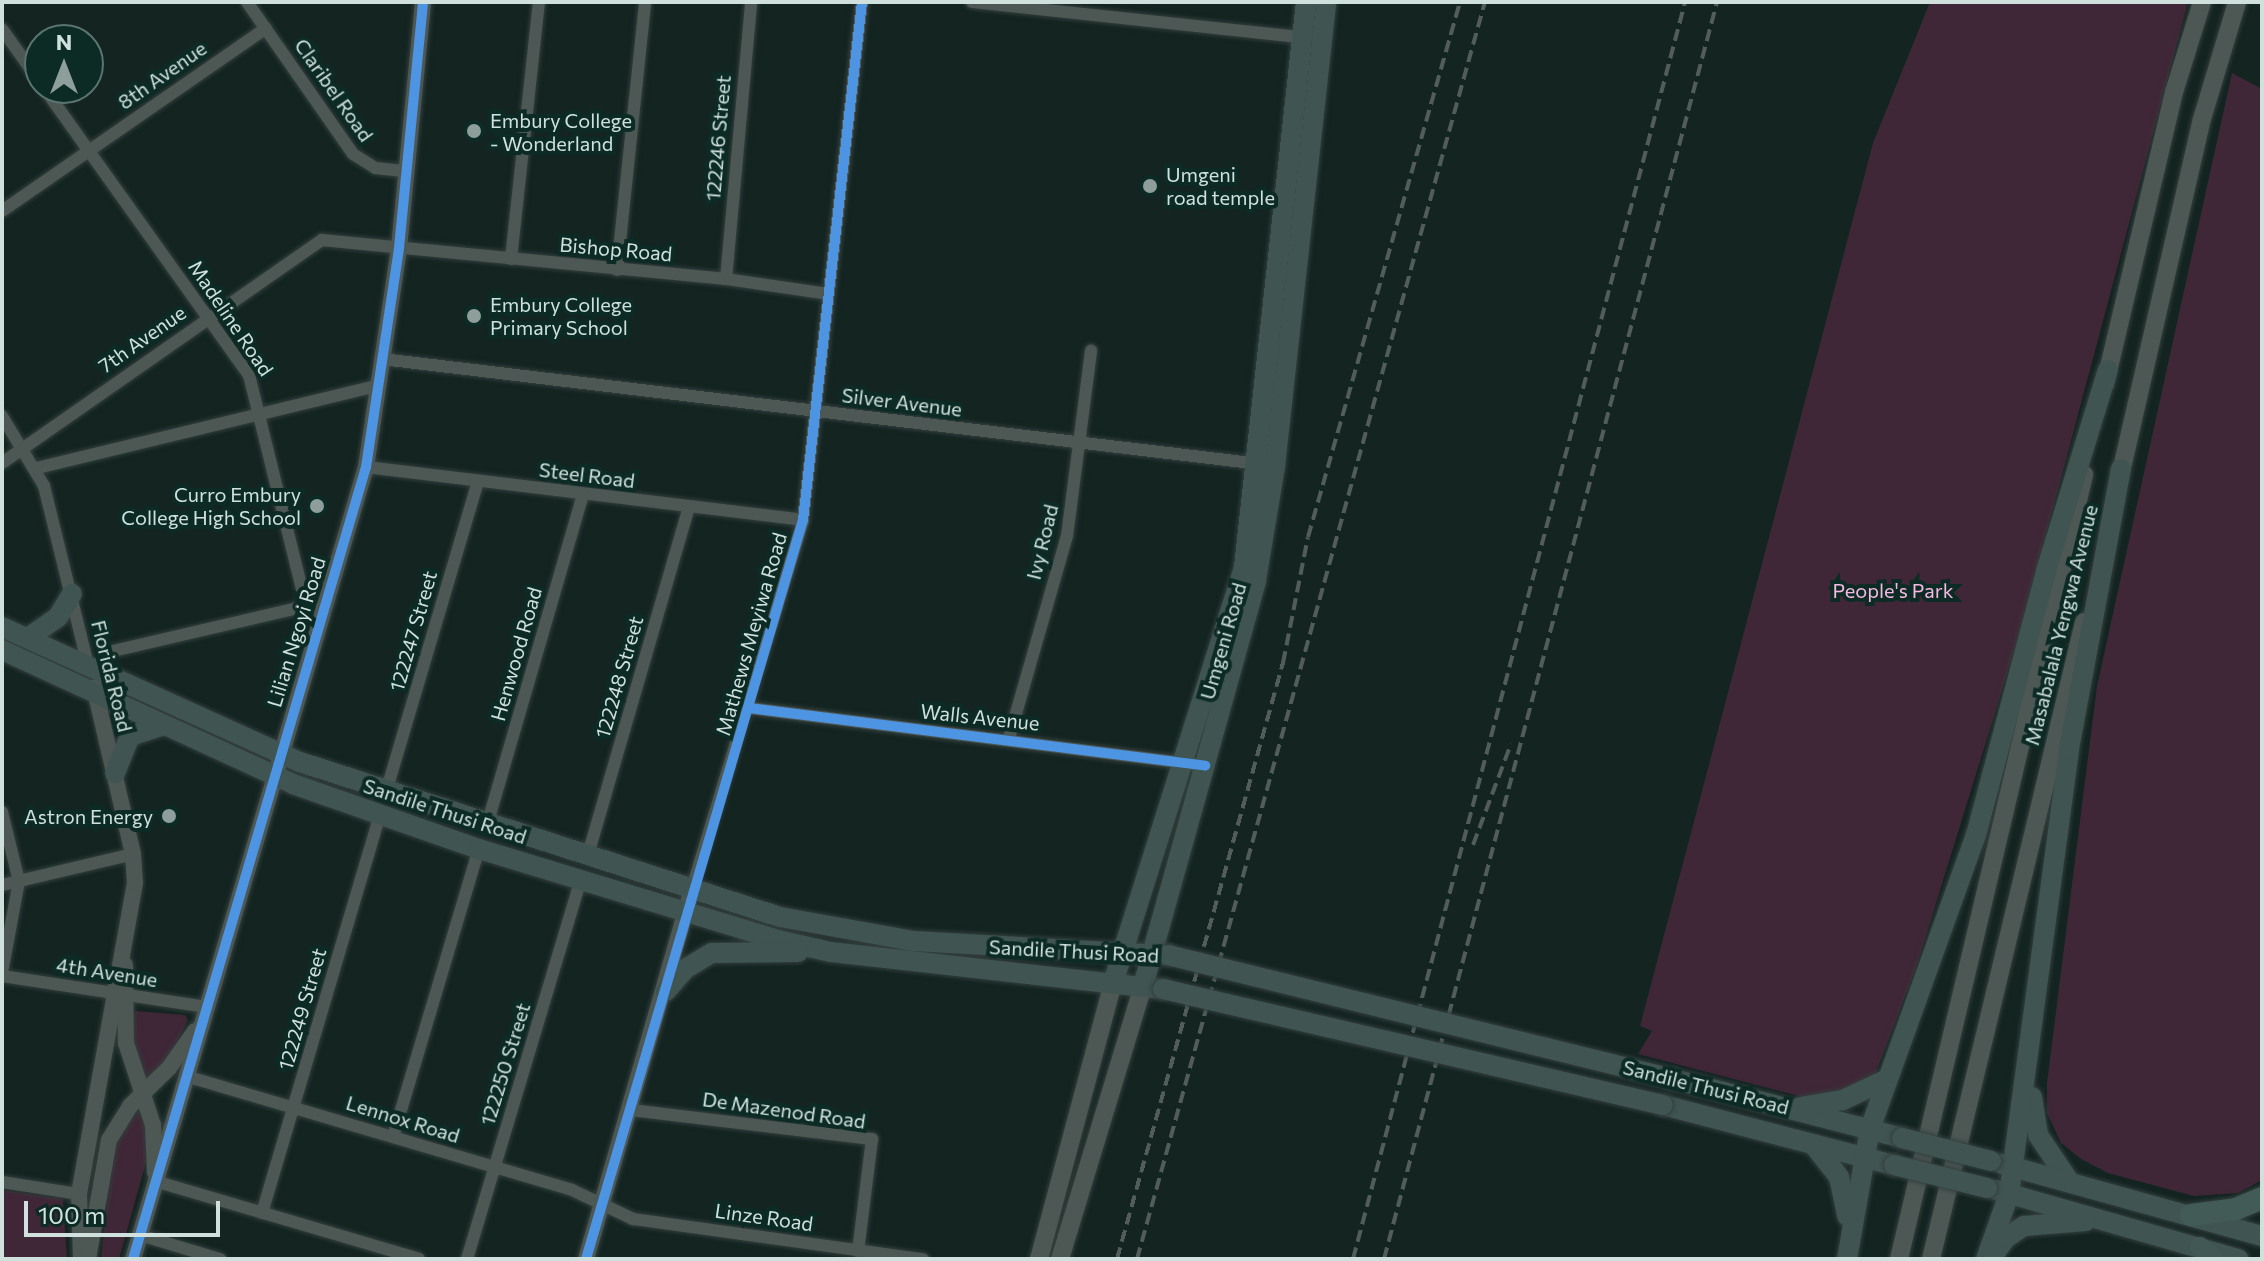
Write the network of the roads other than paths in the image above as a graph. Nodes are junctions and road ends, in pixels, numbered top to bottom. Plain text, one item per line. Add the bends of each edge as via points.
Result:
1 (247, 2) edge
2 (423, 2) edge
3 (539, 2) edge
4 (645, 2) edge
5 (751, 2) edge
6 (862, 2) edge
7 (972, 2) edge
8 (1306, 2) edge
9 (1326, 2) edge
10 (2202, 2) edge
11 (2237, 2) edge
12 (1066, 6) edge
13 (266, 28) junction
14 (2, 29) edge
15 (1312, 38) junction
16 (24, 60) edge
17 (56, 104) edge
18 (89, 150) junction
19 (406, 171) junction
20 (2, 211) edge
21 (399, 248) junction
22 (511, 259) junction
23 (617, 270) junction
24 (726, 279) junction
25 (829, 294) junction
26 (209, 316) junction
27 (1091, 351) dead end
28 (382, 359) junction
29 (2108, 370) junction
30 (379, 385) junction
31 (262, 411) junction
32 (818, 413) junction
33 (2, 416) edge
34 (1078, 443) junction
35 (23, 447) junction
36 (2, 463) edge
37 (1266, 464) junction
38 (366, 467) junction
39 (37, 468) junction
40 (2121, 469) junction
41 (478, 482) junction
42 (583, 494) junction
43 (689, 507) junction
44 (803, 520) junction
45 (72, 594) junction
46 (313, 608) junction
47 (2, 627) edge
48 (28, 638) junction
49 (2, 650) edge
50 (113, 651) dead end
51 (88, 665) junction
52 (95, 694) junction
53 (749, 708) junction
54 (164, 725) junction
55 (1009, 738) junction
56 (279, 753) junction
57 (1196, 764) junction
58 (115, 773) junction
59 (272, 775) junction
60 (386, 792) junction
61 (2, 812) edge
62 (380, 815) junction
63 (487, 825) junction
64 (479, 849) junction
65 (133, 854) junction
66 (587, 858) junction
67 (581, 880) junction
68 (19, 881) junction
69 (2, 885) edge
70 (691, 892) junction
71 (686, 912) junction
72 (818, 950) junction
73 (1122, 952) junction
74 (1160, 954) junction
75 (2, 974) edge
76 (1113, 983) junction
77 (1153, 987) junction
78 (666, 991) junction
79 (120, 994) junction
80 (205, 1013) junction
81 (2034, 1017) junction
82 (189, 1077) junction
83 (1887, 1079) junction
84 (142, 1095) junction
85 (294, 1107) junction
86 (1788, 1108) junction
87 (631, 1110) junction
88 (1870, 1129) junction
89 (393, 1137) junction
90 (1813, 1144) junction
91 (1864, 1157) junction
92 (495, 1167) junction
93 (2014, 1167) junction
94 (2069, 1181) junction
95 (2, 1182) edge
96 (156, 1187) junction
97 (79, 1194) junction
98 (2009, 1194) junction
99 (2262, 1198) edge
100 (603, 1204) junction
101 (262, 1213) junction
102 (2191, 1215) junction
103 (2106, 1220) junction
104 (140, 1235) junction
105 (2262, 1236) edge
106 (1848, 1250) edge
107 (858, 1251) junction
108 (2207, 1253) edge
109 (81, 1259) edge
110 (88, 1259) edge
111 (133, 1259) edge
112 (220, 1259) edge
113 (419, 1259) edge
114 (467, 1259) edge
115 (586, 1259) edge
116 (923, 1259) edge
117 (1039, 1259) edge
118 (1060, 1259) edge
119 (1899, 1259) edge
120 (1931, 1259) edge
121 (1988, 1259) edge
122 (2238, 1259) edge

1 - 13 street, Claribel Road
2 - 19 street, Lilian Ngoyi Road
3 - 22 street
4 - 23 street
5 - 24 street, 122246 Street
6 - 25 street, Mathews Meyiwa Road
7 - 12 street
8 - 15 main road, Umgeni Road
9 - 15 main road, Umgeni Road
10 - 29 main road, Masabalala Yengwa Avenue via 2174,92
11 - 40 main road, Masabalala Yengwa Avenue via 2202,119
12 - 15 street
13 - 18 street, 8th Avenue
13 - 19 street, Claribel Road via 353,154 375,168
14 - 16 street
15 - 37 main road, Umgeni Road
17 - 18 street, Madeline Road
18 - 20 street, 8th Avenue
18 - 26 street, Madeline Road
19 - 21 street, Lilian Ngoyi Road
21 - 22 street, Bishop Road
21 - 26 street, 7th Avenue via 333,239 311,244
21 - 28 street, Lilian Ngoyi Road
22 - 23 street, Bishop Road
23 - 24 street, Bishop Road
24 - 25 street, Bishop Road
25 - 32 street, Mathews Meyiwa Road
26 - 31 street, Madeline Road via 249,375
26 - 35 street, 7th Avenue
27 - 34 street, Ivy Road
28 - 30 street, Lilian Ngoyi Road
28 - 32 street, Silver Avenue
29 - 83 main road via 2046,571 1976,835
29 - 119 main road, Masabalala Yengwa Avenue
30 - 31 street
30 - 38 street, Lilian Ngoyi Road
31 - 39 street
31 - 46 street, Madeline Road
32 - 34 street, Silver Avenue
32 - 44 street, Mathews Meyiwa Road
33 - 35 street, Florida Road
34 - 37 street, Silver Avenue
34 - 55 street, Ivy Road via 1067,536
35 - 36 street, 7th Avenue
35 - 39 street, Florida Road
37 - 57 main road, Umgeni Road via 1251,605
38 - 41 street, Steel Road
38 - 46 street, Lilian Ngoyi Road
39 - 45 street, Florida Road
40 - 81 main road via 2069,749
40 - 120 main road, Masabalala Yengwa Avenue
41 - 42 street, Steel Road
41 - 60 street, 122247 Street
42 - 43 street, Steel Road
42 - 63 street, Henwood Road
43 - 44 street, Steel Road
43 - 66 street, 122248 Street
44 - 53 street, Mathews Meyiwa Road
45 - 48 main road via 58,617
45 - 51 street, Florida Road
46 - 50 street
46 - 56 street, Lilian Ngoyi Road
47 - 48 main road, Sandile Thusi Road
48 - 51 main road, Sandile Thusi Road
49 - 52 main road, Sandile Thusi Road
51 - 52 street, Florida Road
51 - 56 main road, Sandile Thusi Road
52 - 54 main road, Sandile Thusi Road
52 - 58 street, Florida Road
53 - 55 street, Walls Avenue
53 - 70 street, Mathews Meyiwa Road
54 - 58 main road via 130,736
54 - 59 main road, Sandile Thusi Road
55 - 57 street, Walls Avenue
56 - 59 street, Lilian Ngoyi Road
56 - 60 main road, Sandile Thusi Road
57 - 73 main road, Umgeni Road
57 - 74 main road, Umgeni Road
58 - 65 street, Florida Road
59 - 62 main road, Sandile Thusi Road
59 - 80 street, Lilian Ngoyi Road
60 - 63 main road, Sandile Thusi Road
61 - 68 street
62 - 64 main road, Sandile Thusi Road
62 - 85 street, 122249 Street
63 - 66 main road, Sandile Thusi Road
64 - 67 main road, Sandile Thusi Road
64 - 89 street
65 - 68 street
65 - 79 street, Florida Road
66 - 70 main road, Sandile Thusi Road
67 - 71 main road, Sandile Thusi Road
67 - 92 street, 122250 Street
68 - 69 street
68 - 75 street
70 - 71 street, Mathews Meyiwa Road
70 - 73 main road, Sandile Thusi Road via 807,924 883,937
71 - 72 main road, Sandile Thusi Road
71 - 78 street, Mathews Meyiwa Road
72 - 76 main road, Sandile Thusi Road
72 - 78 main road via 712,953 685,969
73 - 74 main road, Sandile Thusi Road
73 - 76 main road, Umgeni Road
74 - 77 main road, Umgeni Road
74 - 86 main road, Sandile Thusi Road, bridge
75 - 79 street, 4th Avenue
76 - 77 main road, Sandile Thusi Road
76 - 117 main road, Umgeni Road
77 - 90 main road, Sandile Thusi Road, bridge
77 - 118 main road, Umgeni Road
78 - 87 street, Mathews Meyiwa Road
79 - 80 street, 4th Avenue
79 - 84 street, Florida Road via 126,1043
79 - 97 street, Florida Road
80 - 82 street, Lilian Ngoyi Road
80 - 84 street, Lilian Ngoyi Road via 169,1068
81 - 93 main road
81 - 94 main road via 2033,1119
82 - 85 street, Lennox Road
82 - 96 street, Lilian Ngoyi Road
83 - 86 main road via 1843,1100
83 - 88 main road
84 - 96 street, Florida Road via 155,1140
84 - 110 street, Lilian Ngoyi Road via 109,1140
85 - 89 street, Lennox Road
85 - 101 street, 122249 Street
86 - 88 main road, Sandile Thusi Road
87 - 100 street, Mathews Meyiwa Road
87 - 107 street, De Mazenod Road via 872,1139
88 - 91 main road
88 - 93 main road, Sandile Thusi Road, bridge
89 - 92 street, Lennox Road
90 - 91 main road, Sandile Thusi Road
90 - 106 main road via 1843,1187
91 - 98 main road, Sandile Thusi Road, bridge
91 - 106 main road
92 - 100 street, Lennox Road
92 - 114 street, 122250 Street
93 - 94 main road, Sandile Thusi Road
93 - 98 main road
94 - 102 main road, Sandile Thusi Road
95 - 97 street
96 - 101 street
96 - 104 street, Lilian Ngoyi Road
97 - 109 street, Florida Road
98 - 103 main road, Sandile Thusi Road
98 - 121 main road
99 - 102 highway via 2236,1209
100 - 107 street, Linze Road via 633,1219
100 - 115 street, Mathews Meyiwa Road
101 - 113 street
102 - 105 main road, Sandile Thusi Road
103 - 108 main road, Sandile Thusi Road
103 - 121 main road via 2024,1226
104 - 111 street, Lilian Ngoyi Road
104 - 112 street
107 - 116 street, Linze Road
108 - 122 main road, Sandile Thusi Road

